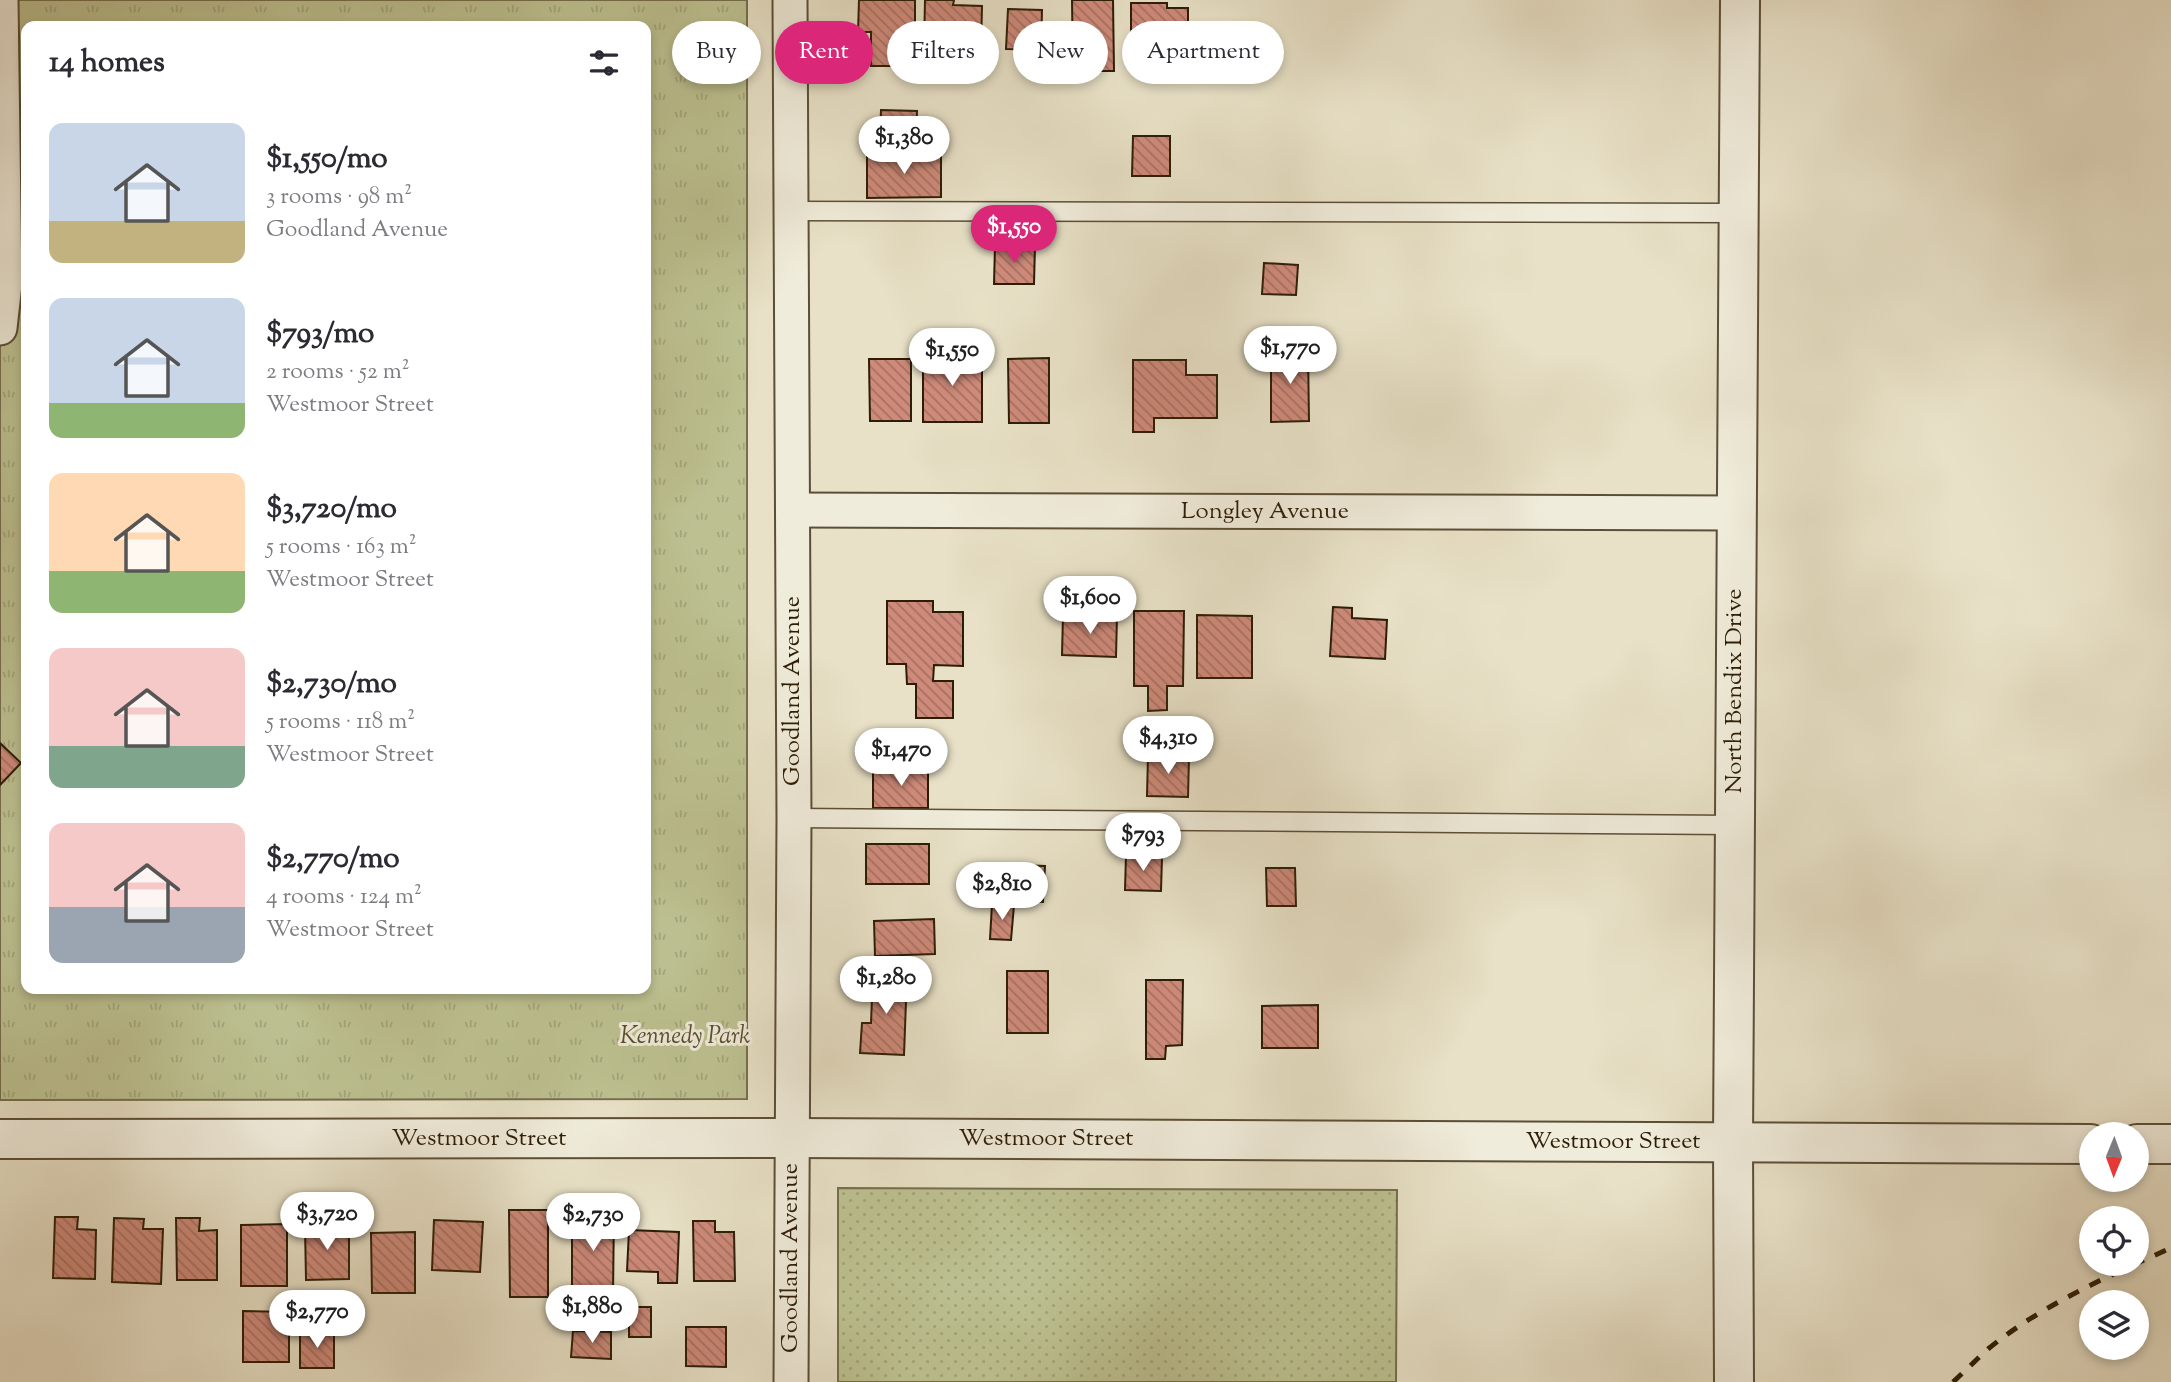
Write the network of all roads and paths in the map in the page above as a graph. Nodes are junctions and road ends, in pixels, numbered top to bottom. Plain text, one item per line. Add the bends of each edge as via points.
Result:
1 (1, 0) edge
2 (790, 0) edge
3 (1740, 0) edge
4 (790, 211) junction
5 (1739, 213) junction
6 (2, 242) edge
7 (0, 328) edge
8 (793, 510) junction
9 (1737, 513) junction
10 (794, 818) junction
11 (1735, 825) junction
12 (792, 1138) junction
13 (0, 1139) edge
14 (1733, 1142) junction
15 (2079, 1144) edge
16 (2149, 1144) edge
17 (2171, 1144) edge
18 (791, 1382) edge
19 (1734, 1382) edge

1 - 6 street
2 - 4 street, Goodland Avenue
3 - 5 street, North Bendix Drive
4 - 5 lane
4 - 8 street, Goodland Avenue
5 - 9 street, North Bendix Drive
6 - 7 street via 5,284
8 - 9 street, Longley Avenue
8 - 10 street, Goodland Avenue
9 - 11 street, North Bendix Drive
10 - 11 lane
10 - 12 street, Goodland Avenue
11 - 14 street, North Bendix Drive
12 - 13 street, Westmoor Street
12 - 14 street, Westmoor Street
12 - 18 street, Goodland Avenue
14 - 15 street, Westmoor Street
14 - 19 street, North Bendix Drive
16 - 17 street

